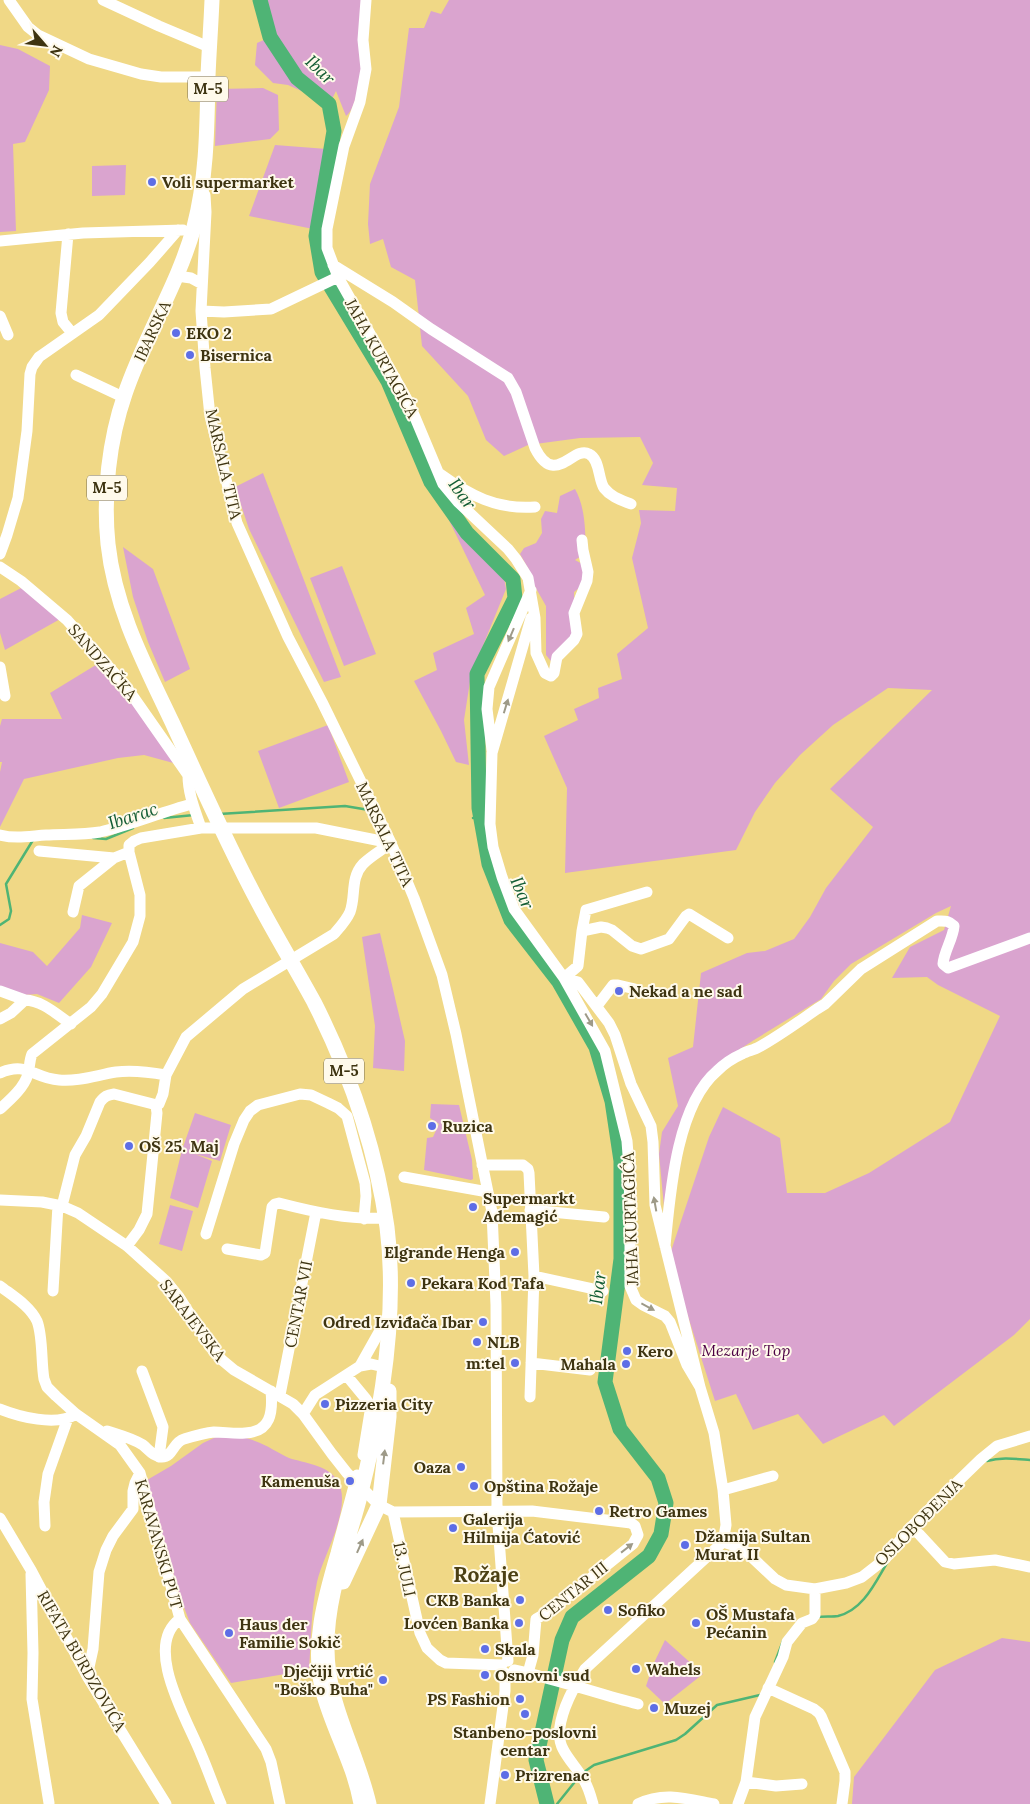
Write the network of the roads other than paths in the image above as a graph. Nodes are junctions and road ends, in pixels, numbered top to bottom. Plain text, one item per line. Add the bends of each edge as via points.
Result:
1 (9, 0) edge
2 (212, 0) edge
3 (366, 0) edge
4 (107, 1) edge
5 (209, 47) junction
6 (208, 77) junction
7 (192, 231) junction
8 (68, 234) junction
9 (0, 241) edge
10 (333, 265) junction
11 (177, 276) junction
12 (334, 278) junction
13 (202, 284) junction
14 (201, 311) junction
15 (0, 316) edge
16 (72, 333) junction
17 (8, 335) dead end
18 (76, 375) dead end
19 (124, 397) junction
20 (437, 472) junction
21 (630, 504) dead end
22 (535, 507) dead end
23 (582, 540) dead end
24 (0, 554) edge
25 (0, 567) edge
26 (531, 590) junction
27 (534, 605) junction
28 (0, 667) edge
29 (5, 696) dead end
30 (492, 753) junction
31 (192, 773) junction
32 (197, 816) junction
33 (0, 835) edge
34 (391, 843) junction
35 (39, 851) dead end
36 (129, 852) junction
37 (114, 858) junction
38 (647, 892) dead end
39 (73, 912) dead end
40 (582, 931) junction
41 (728, 938) dead end
42 (1030, 938) edge
43 (290, 960) junction
44 (564, 978) junction
45 (634, 989) dead end
46 (0, 991) edge
47 (25, 1000) junction
48 (597, 1006) junction
49 (0, 1019) edge
50 (71, 1024) junction
51 (29, 1070) junction
52 (0, 1073) edge
53 (166, 1075) junction
54 (156, 1106) junction
55 (0, 1109) edge
56 (482, 1165) junction
57 (404, 1176) dead end
58 (488, 1192) junction
59 (0, 1200) edge
60 (60, 1206) junction
61 (530, 1210) junction
62 (316, 1212) junction
63 (604, 1217) dead end
64 (385, 1218) junction
65 (364, 1219) junction
66 (206, 1234) dead end
67 (127, 1246) junction
68 (665, 1246) junction
69 (226, 1250) dead end
70 (534, 1276) junction
71 (0, 1286) edge
72 (603, 1291) dead end
73 (53, 1292) dead end
74 (389, 1315) junction
75 (531, 1363) junction
76 (360, 1366) junction
77 (384, 1367) junction
78 (590, 1370) dead end
79 (142, 1371) dead end
80 (346, 1376) junction
81 (700, 1388) junction
82 (275, 1393) junction
83 (530, 1397) dead end
84 (0, 1409) edge
85 (303, 1414) junction
86 (72, 1416) junction
87 (94, 1426) junction
88 (1030, 1436) edge
89 (159, 1457) junction
90 (364, 1466) junction
91 (140, 1473) junction
92 (773, 1476) dead end
93 (723, 1490) junction
94 (355, 1498) junction
95 (379, 1505) junction
96 (497, 1511) junction
97 (393, 1512) junction
98 (0, 1518) edge
99 (45, 1526) dead end
100 (914, 1531) junction
101 (723, 1542) junction
102 (1030, 1567) edge
103 (31, 1570) junction
104 (815, 1589) junction
105 (331, 1605) junction
106 (180, 1619) junction
107 (508, 1668) junction
108 (528, 1673) junction
109 (87, 1676) junction
110 (572, 1684) junction
111 (768, 1688) junction
112 (638, 1704) dead end
113 (746, 1782) junction
114 (802, 1784) dead end
115 (49, 1802) dead end
116 (166, 1804) edge
117 (221, 1804) edge
118 (280, 1804) edge
119 (359, 1804) edge
120 (369, 1804) edge
121 (490, 1804) edge
122 (593, 1804) edge
123 (638, 1804) edge
124 (714, 1804) edge
125 (738, 1804) edge
126 (842, 1804) edge

1 - 6 street via 38,35 89,58 141,74
2 - 5 main road, IBARSKA / M-5
3 - 10 street, JAHA KURTAGIĆA via 363,40 366,69 360,102 344,146 327,229 327,248
4 - 5 street
5 - 6 main road, IBARSKA / M-5
6 - 7 main road, IBARSKA / M-5 via 204,178
7 - 8 street
7 - 11 main road, IBARSKA / M-5
7 - 13 street, MARSALA TITA
7 - 16 street via 150,262 105,308
8 - 9 street
8 - 16 street via 61,313 63,322
10 - 12 street, JAHA KURTAGIĆA
10 - 21 street via 508,378 540,457 559,466 577,454 585,452 591,455 606,490
11 - 13 street
11 - 19 main road, IBARSKA / M-5
12 - 14 street via 271,309
12 - 20 street, JAHA KURTAGIĆA via 409,403
13 - 14 street, MARSALA TITA
14 - 34 street, MARSALA TITA via 210,416 237,523 288,637
15 - 17 street
16 - 24 street via 38,357 32,367 20,485
18 - 19 street
19 - 31 main road, IBARSKA / M-5 via 108,484 108,544 121,607
20 - 22 street via 480,499 519,508
20 - 26 street, JAHA KURTAGIĆA via 442,484 458,502 516,559 528,578
23 - 27 street via 588,572 574,613 577,634 557,657 551,676 545,673 536,653
25 - 31 street, SANDZAČKA via 67,620 125,685
26 - 27 street
26 -> 30 street, JAHA KURTAGIĆA via 489,687 487,709
30 -> 27 street, JAHA KURTAGIĆA
28 - 29 street
30 - 44 street, JAHA KURTAGIĆA via 490,824 502,877 514,909
31 - 32 street
31 - 43 main road, M-5
32 - 33 street via 172,809 97,832 20,838
32 - 34 street via 316,828
32 - 36 street via 141,838 129,845
34 - 43 street via 362,865 354,881 352,904 345,921 334,934
34 - 56 street, MARSALA TITA via 442,975
35 - 37 street
36 - 37 street
36 - 50 street via 140,895 140,916 133,942 102,994
37 - 39 street via 79,886
38 - 40 street via 586,910
40 - 41 street via 607,928 641,949 669,939 689,914
40 - 44 street via 578,966
42 - 68 street via 948,968 943,959 954,926 945,920 937,921 861,969 826,1004 714,1073 690,1110 683,1128 672,1182
43 - 53 street via 243,989 186,1037
43 - 64 main road, M-5 via 328,1032 365,1124
44 - 48 street, JAHA KURTAGIĆA via 578,982
44 -> 81 street, JAHA KURTAGIĆA via 605,1051 626,1140 630,1286 636,1300 670,1322
45 - 48 street via 613,985
46 - 47 street
47 - 49 street
47 - 50 street via 40,1003
68 -> 48 street, JAHA KURTAGIĆA via 655,1205 650,1126 631,1084 615,1035
50 - 51 street via 32,1054
51 - 52 street via 13,1068
51 - 53 street via 58,1080 134,1071
51 - 55 street via 14,1095
53 - 54 street via 163,1094
54 - 60 street via 114,1094 104,1097 75,1155
54 - 67 street via 147,1214
56 - 58 street, MARSALA TITA
56 - 61 street via 525,1166 529,1172
57 - 58 street
58 - 96 street, MARSALA TITA via 492,1212 496,1305
59 - 60 street, SARAJEVSKA
60 - 67 street, SARAJEVSKA via 78,1213
60 - 73 street
61 - 63 street
61 - 70 street
62 - 65 street
62 - 69 street via 275,1204 265,1253
62 - 82 street, CENTAR VII
64 - 65 street
64 - 74 main road, M-5 via 391,1263
65 - 66 street via 365,1183 347,1116 311,1095 300,1094 258,1105 250,1111 234,1144
67 - 82 street, SARAJEVSKA via 179,1297 222,1360
68 - 81 street, JAHA KURTAGIĆA
70 - 72 street
70 - 75 street
71 - 86 street, KARAVANSKI PUT via 20,1301 36,1320 47,1387
74 - 76 street
74 - 77 main road, M-5
75 - 78 street
75 - 83 street
76 - 77 street
76 - 80 street
77 - 90 main road, M-5 via 375,1428
95 -> 77 main road via 390,1390
79 - 89 street via 163,1427
80 - 85 street via 315,1395
80 - 90 street via 370,1405
81 - 93 street, JAHA KURTAGIĆA via 714,1433
82 - 85 street, SARAJEVSKA via 294,1404
82 - 89 street, CENTAR VII via 268,1422 259,1429 246,1434 213,1432 182,1439 175,1443 169,1454
84 - 86 street via 32,1419
85 - 95 street, SARAJEVSKA via 332,1454
86 - 87 street, KARAVANSKI PUT
86 - 99 street via 48,1474
87 - 89 street via 132,1440
87 - 91 street, KARAVANSKI PUT via 120,1445
88 - 100 street, OSLOBOĐENJA via 997,1446 981,1459
90 - 94 main road, M-5
91 - 106 street, KARAVANSKI PUT
91 - 109 street via 133,1491 134,1509 113,1536 99,1572 93,1649
92 - 93 street
93 - 101 street, JAHA KURTAGIĆA via 726,1525
94 - 105 main road, M-5
94 - 119 street via 324,1595 317,1650 321,1692 356,1784
95 - 97 street
105 -> 95 main road
96 - 97 street
96 - 107 street, MARSALA TITA
108 -> 96 street, CENTAR III via 536,1619 633,1544 638,1535 631,1523 556,1513
97 - 107 street, 13. JULI via 415,1615 427,1648 446,1663
98 - 103 street, RIFATA BURDZOVIĆA
100 - 102 street via 945,1562 995,1560
100 - 104 street, OSLOBOĐENJA via 862,1576
101 - 104 street, OSLOBOĐENJA via 742,1548 774,1579 796,1588
101 - 110 street
103 - 109 street, RIFATA BURDZOVIĆA
103 - 115 street via 32,1699
104 - 111 street via 814,1617 802,1624 787,1642
105 - 120 main road, M-5 via 327,1645 330,1683
106 - 117 street via 172,1624 166,1635 166,1664 173,1690
106 - 118 street, KARAVANSKI PUT via 266,1748
107 - 108 street, 13. JULI
107 - 121 street, MARSALA TITA
108 - 110 street, 13. JULI
109 - 116 street, RIFATA BURDZOVIĆA
110 - 112 street, 13. JULI
110 - 122 street via 559,1737
111 - 113 street via 755,1717
111 - 126 street via 814,1709 822,1716 845,1772
113 - 114 street via 776,1786
113 - 125 street
123 - 124 street via 657,1797 673,1796

